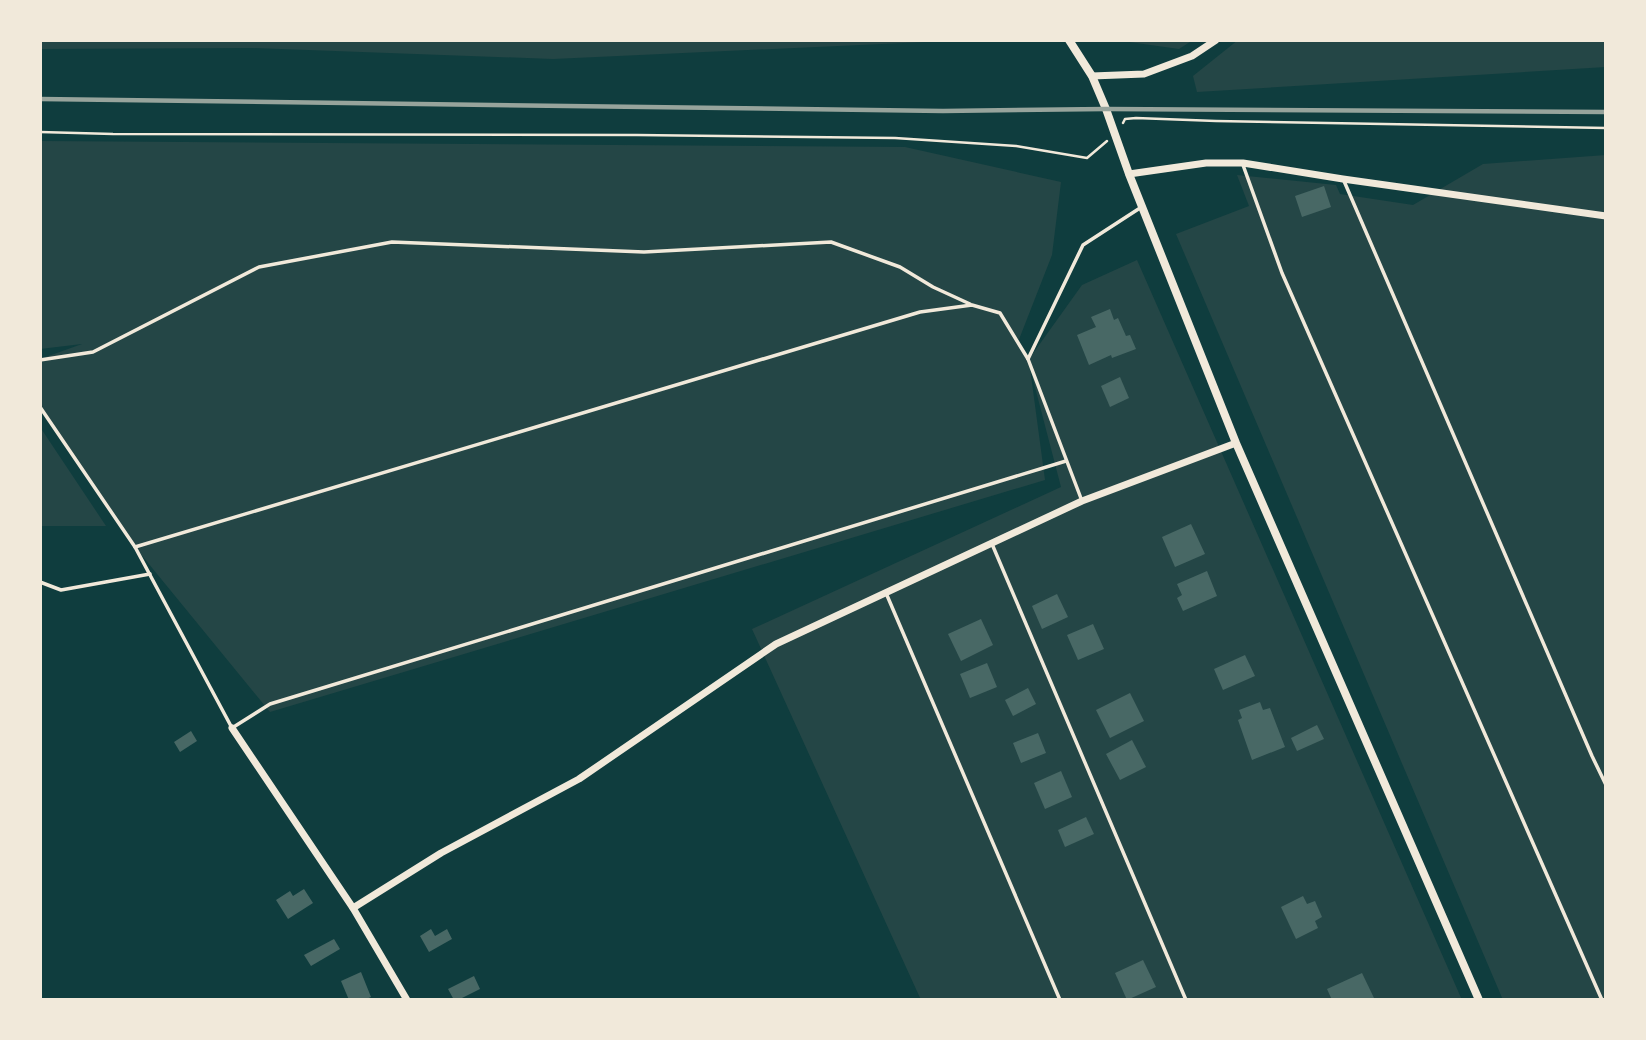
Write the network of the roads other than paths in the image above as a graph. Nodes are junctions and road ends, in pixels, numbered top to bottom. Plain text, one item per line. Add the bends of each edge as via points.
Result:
1 (1069, 40) edge
2 (1216, 40) edge
3 (1092, 76) junction
4 (1243, 163) junction
5 (1129, 174) junction
6 (1343, 179) junction
7 (1142, 207) junction
8 (1606, 216) edge
9 (972, 305) junction
10 (1028, 359) junction
11 (40, 360) edge
12 (40, 407) edge
13 (1236, 443) junction
14 (1066, 461) junction
15 (1082, 501) junction
16 (992, 544) junction
17 (135, 547) junction
18 (150, 574) junction
19 (40, 582) edge
20 (886, 593) junction
21 (232, 728) junction
22 (1606, 785) edge
23 (353, 908) junction
24 (407, 1000) edge
25 (1060, 1000) edge
26 (1186, 1000) edge
27 (1479, 1000) edge
28 (1602, 1000) edge

1 - 3 street
2 - 3 street via 1192,56 1144,74
3 - 5 street
4 - 5 street via 1206,163
4 - 6 street
4 - 28 lane via 1282,272
5 - 7 street
6 - 8 street
6 - 22 lane
7 - 10 lane via 1083,245
7 - 13 street
9 - 10 lane via 1000,313
9 - 11 lane via 900,267 831,242 644,253 392,242 259,267 93,352
9 - 17 lane via 920,312
10 - 14 lane
12 - 17 lane
13 - 15 street
13 - 27 street
14 - 15 lane
14 - 21 lane via 270,704
15 - 16 street
16 - 20 street
16 - 26 lane
17 - 18 lane
18 - 19 lane via 61,590
18 - 21 lane
20 - 23 street via 776,644 579,779 441,853
20 - 25 lane
21 - 23 street
23 - 24 street

